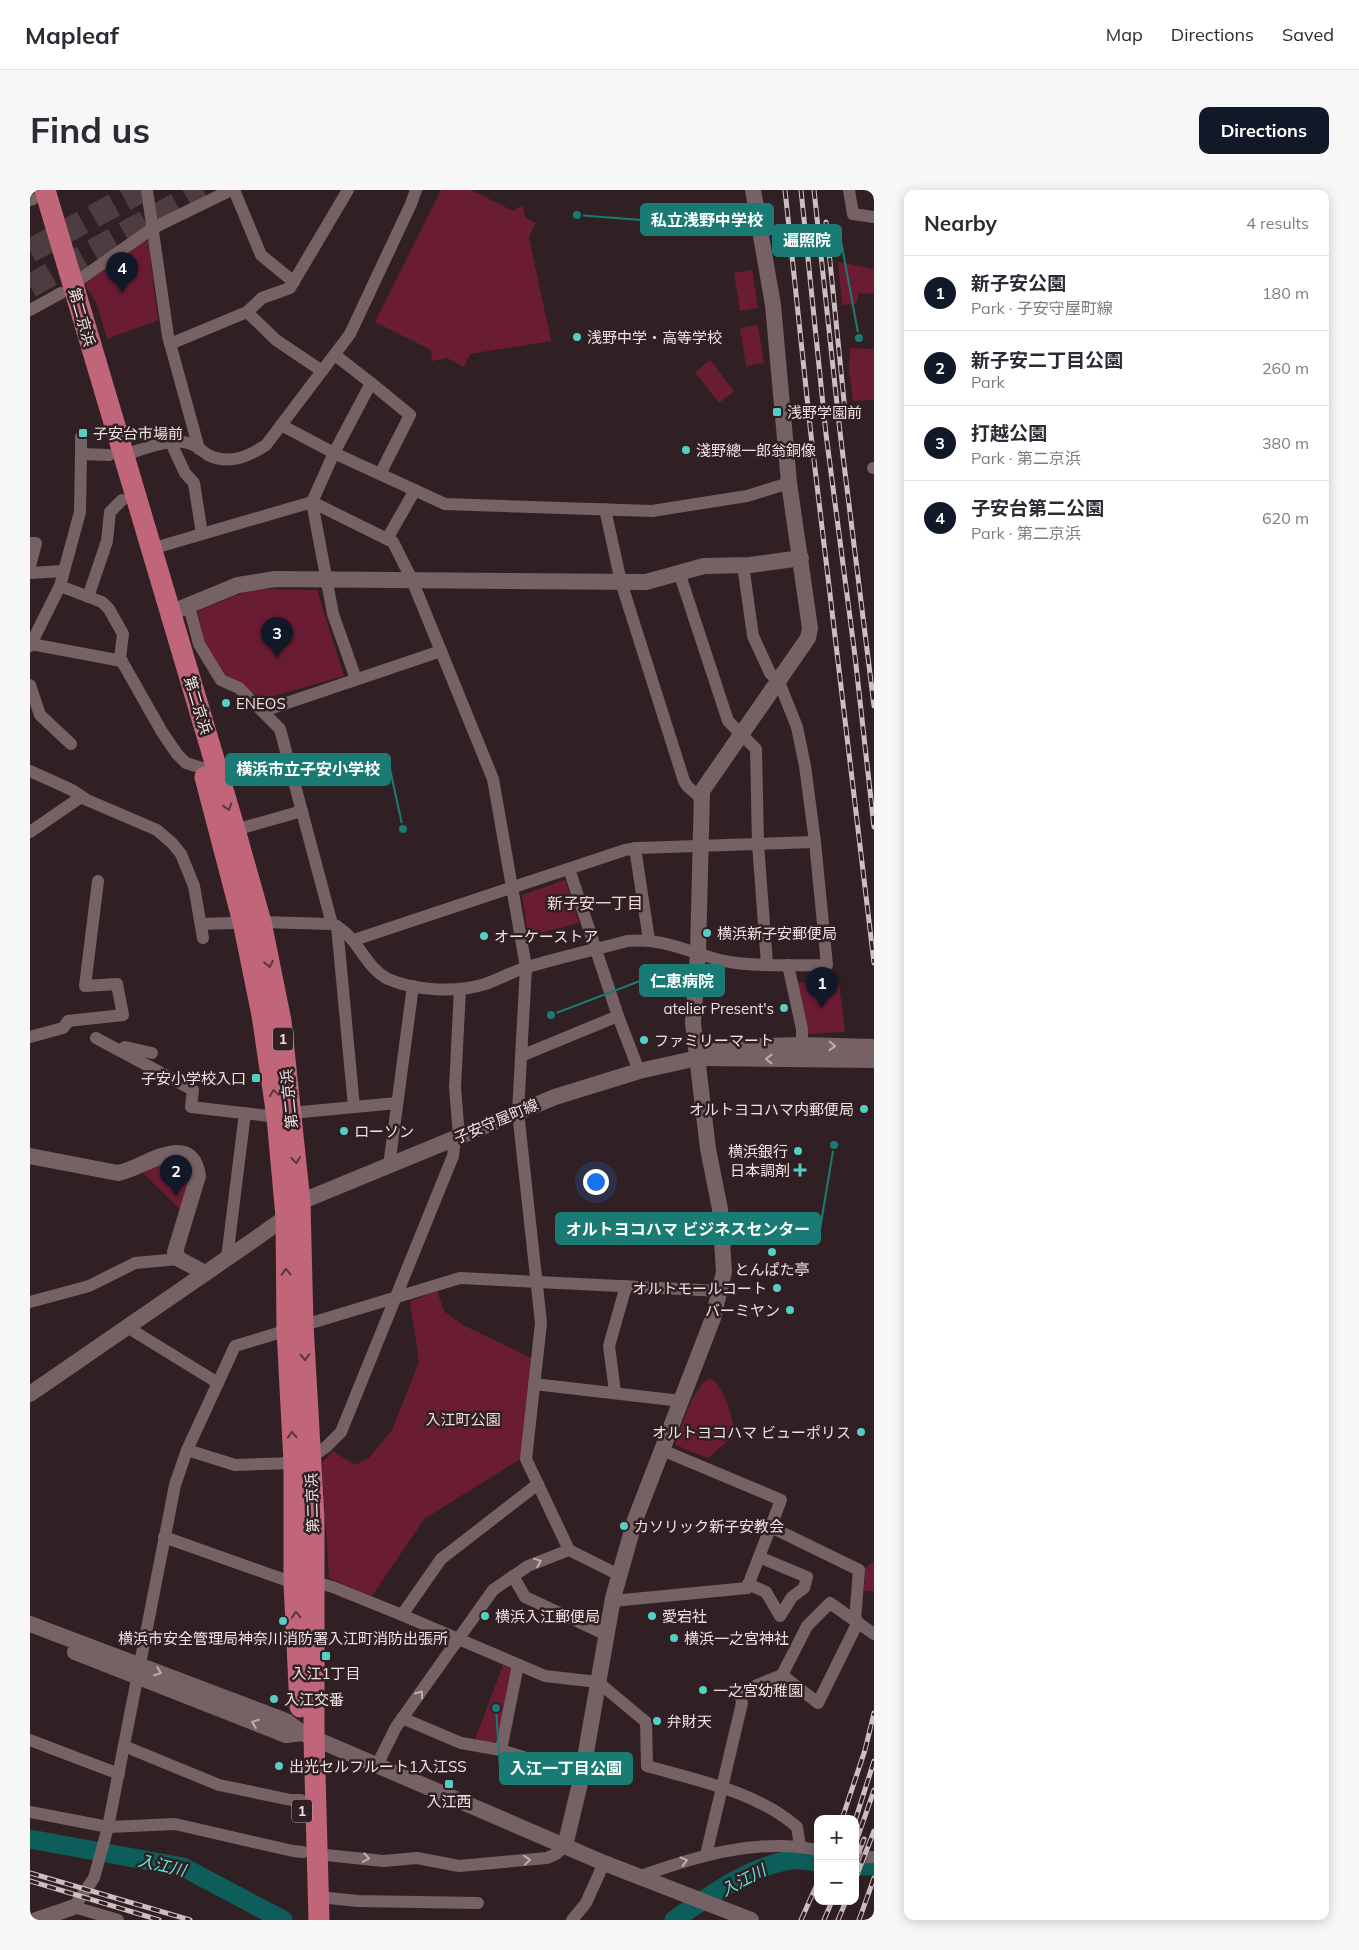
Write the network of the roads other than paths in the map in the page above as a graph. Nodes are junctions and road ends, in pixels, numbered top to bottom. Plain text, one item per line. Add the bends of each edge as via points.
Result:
1 (146, 190) edge
2 (232, 190) edge
3 (348, 190) edge
4 (416, 190) edge
5 (753, 190) edge
6 (848, 190) edge
7 (40, 194) edge
8 (874, 217) edge
9 (153, 228) junction
10 (294, 282) junction
11 (67, 289) junction
12 (30, 310) edge
13 (248, 312) junction
14 (170, 344) junction
15 (335, 354) junction
16 (322, 371) junction
17 (371, 382) junction
18 (281, 425) junction
19 (81, 437) dead end
20 (171, 443) junction
21 (199, 449) junction
22 (334, 453) junction
23 (80, 454) junction
24 (116, 455) junction
25 (380, 474) junction
26 (790, 483) junction
27 (415, 490) junction
28 (122, 500) junction
29 (312, 502) junction
30 (605, 509) junction
31 (202, 534) junction
32 (387, 539) junction
33 (30, 543) edge
34 (151, 549) junction
35 (801, 558) junction
36 (743, 565) junction
37 (30, 566) edge
38 (63, 571) junction
39 (679, 572) junction
40 (30, 573) edge
41 (326, 580) junction
42 (412, 580) junction
43 (620, 582) junction
44 (60, 586) junction
45 (88, 596) junction
46 (180, 610) junction
47 (30, 645) edge
48 (441, 651) junction
49 (122, 661) junction
50 (356, 679) junction
51 (779, 682) junction
52 (30, 685) edge
53 (264, 711) junction
54 (741, 736) junction
55 (71, 744) dead end
56 (202, 768) junction
57 (30, 771) edge
58 (81, 797) junction
59 (701, 798) junction
60 (302, 811) junction
61 (235, 830) junction
62 (30, 832) edge
63 (815, 842) junction
64 (758, 844) junction
65 (700, 845) junction
66 (635, 848) junction
67 (569, 869) junction
68 (98, 881) dead end
69 (513, 888) junction
70 (252, 922) junction
71 (201, 924) junction
72 (334, 925) junction
73 (203, 938) dead end
74 (354, 940) junction
75 (649, 940) junction
76 (596, 950) junction
77 (698, 954) junction
78 (766, 964) junction
79 (788, 965) junction
80 (526, 967) junction
81 (414, 986) junction
82 (460, 989) junction
83 (618, 1016) junction
84 (30, 1037) edge
85 (96, 1038) dead end
86 (802, 1045) junction
87 (874, 1047) edge
88 (121, 1051) junction
89 (854, 1053) junction
90 (152, 1054) dead end
91 (521, 1056) junction
92 (698, 1058) junction
93 (874, 1060) edge
94 (639, 1071) junction
95 (397, 1103) junction
96 (354, 1107) junction
97 (518, 1112) junction
98 (245, 1113) junction
99 (284, 1115) junction
100 (457, 1138) junction
101 (30, 1156) edge
102 (389, 1166) junction
103 (293, 1209) junction
104 (227, 1258) junction
105 (179, 1259) junction
106 (205, 1273) junction
107 (537, 1283) junction
108 (626, 1286) junction
109 (721, 1291) junction
110 (394, 1299) junction
111 (30, 1302) edge
112 (127, 1327) junction
113 (295, 1328) junction
114 (218, 1383) junction
115 (534, 1384) junction
116 (32, 1389) edge
117 (615, 1392) junction
118 (681, 1402) junction
119 (187, 1450) junction
120 (662, 1450) junction
121 (302, 1461) junction
122 (538, 1484) junction
123 (771, 1527) junction
124 (164, 1537) junction
125 (569, 1550) junction
126 (759, 1558) junction
127 (620, 1575) junction
128 (513, 1576) junction
129 (304, 1583) junction
130 (748, 1584) junction
131 (613, 1601) junction
132 (402, 1615) junction
133 (857, 1621) junction
134 (30, 1624) edge
135 (874, 1634) edge
136 (30, 1635) edge
137 (607, 1635) junction
138 (457, 1641) junction
139 (518, 1665) junction
140 (137, 1670) junction
141 (782, 1675) junction
142 (598, 1682) junction
143 (402, 1718) junction
144 (308, 1735) junction
145 (30, 1740) edge
146 (124, 1746) junction
147 (501, 1750) junction
148 (376, 1765) junction
149 (118, 1774) junction
150 (582, 1775) junction
151 (724, 1788) junction
152 (301, 1800) junction
153 (30, 1812) edge
154 (108, 1827) junction
155 (565, 1846) junction
156 (800, 1846) junction
157 (814, 1849) edge
158 (310, 1853) junction
159 (706, 1856) junction
160 (874, 1857) edge
161 (859, 1858) edge
162 (604, 1863) junction
163 (638, 1877) junction
164 (318, 1897) junction
165 (478, 1903) dead end
166 (80, 1912) edge
167 (718, 1912) edge
168 (310, 1919) edge
169 (36, 1920) edge
170 (118, 1920) edge
171 (572, 1920) edge
172 (751, 1920) edge

1 - 9 street
2 - 9 street
2 - 10 street via 261,255
3 - 10 street
4 - 15 street via 350,334
5 - 26 street via 774,305
6 - 8 street via 853,214
7 - 11 highway, 第二京浜 / 1
9 - 11 street
9 - 14 street
10 - 13 street via 290,288 262,298
11 - 12 street
11 - 24 highway, 第二京浜 / 1
13 - 14 street
13 - 16 street via 281,344
14 - 21 street
15 - 16 street
15 - 17 street
16 - 18 street
17 - 22 street
17 - 25 street via 410,415
18 - 21 street via 266,445 238,459 221,459
18 - 22 street
19 - 23 street
20 - 21 street via 188,443
20 - 24 street
20 - 31 street via 185,473 194,483
22 - 25 street
22 - 29 street
23 - 24 street
23 - 38 street via 80,512
24 - 28 highway, 第二京浜 / 1
24 - 34 highway, 第二京浜 / 1
25 - 27 street
26 - 30 street via 747,496 652,510
26 - 35 street
27 - 30 street via 445,504
27 - 32 street
28 - 45 street via 110,512 107,541
28 - 56 highway, 第二京浜 / 1
29 - 31 street
29 - 32 street
29 - 41 street
30 - 43 street
31 - 34 street
32 - 42 street via 393,542
33 - 37 street via 36,544
34 - 46 highway, 第二京浜 / 1
35 - 36 street
35 - 51 street via 810,628 808,638
36 - 39 street via 710,565
36 - 51 street via 753,636 770,673
38 - 40 street
38 - 44 street
39 - 43 street via 646,582
39 - 54 street via 728,721
41 - 42 street
41 - 46 street via 275,579 238,585
41 - 50 street via 333,614
42 - 43 street
42 - 48 street
43 - 59 street via 684,780
44 - 45 street
44 - 47 street
45 - 49 street via 102,602 123,634
46 - 53 street via 221,680 239,688
46 -> 61 highway, 第二京浜 / 1
47 - 49 street
48 - 50 street
48 - 69 street via 493,779
49 - 56 street via 177,754 186,763
50 - 53 street
51 - 54 street
51 - 63 street via 797,727
52 - 55 street via 40,715
53 - 60 street via 280,729
54 - 59 street via 702,791
54 - 64 street via 756,749
56 - 70 highway, 第二京浜 / 1
57 - 58 street
58 - 62 street
58 - 71 street via 157,830 172,843 181,854 194,886
59 - 65 street
60 - 61 street
60 - 72 street
61 - 70 highway, 第二京浜 / 1
63 - 64 street
63 - 79 street via 828,965
64 - 65 street
64 - 78 street
65 - 66 street
65 - 77 street
66 - 67 street
66 - 75 street
67 - 69 street
67 - 76 street
68 - 84 street via 85,986 117,984 123,1015 68,1022 63,1028
69 - 74 street
69 - 80 street
70 - 71 street
70 - 72 street
70 - 99 highway, 第二京浜 / 1 via 281,1021
71 - 73 street
72 - 74 street
72 - 96 street
74 - 81 street via 375,969 387,978
75 - 76 street
75 - 77 street via 678,945
76 - 80 street
76 - 83 street
77 - 78 street via 726,961
77 - 92 street via 693,1023
78 - 79 street
79 - 86 street via 802,1029
80 - 82 street via 485,984
80 - 91 street
81 - 82 street
81 - 95 street
82 - 100 street via 455,1087
83 - 91 street
83 - 94 street
85 - 88 street
86 -> 89 street, 子安守屋町線
86 - 92 street, 子安守屋町線 via 724,1047
87 - 89 street, 子安守屋町線
88 - 90 street via 124,1047
88 - 98 street via 193,1090 191,1107
89 -> 92 street, 子安守屋町線
89 - 93 street, 子安守屋町線
91 - 97 street
92 - 94 street, 子安守屋町線
92 - 109 street via 708,1149 720,1209 724,1272
94 - 97 street, 子安守屋町線 via 563,1094
95 - 96 street
95 - 102 street
96 - 99 street
97 - 100 street, 子安守屋町線
97 - 107 street
98 - 99 street
98 - 104 street
99 - 103 highway, 第二京浜 / 1
100 - 102 street, 子安守屋町線
100 - 110 street via 454,1153
101 - 105 street via 118,1173 128,1172 163,1154 177,1153 190,1157 196,1164 198,1176 177,1241 175,1252
102 - 103 street, 子安守屋町線
103 - 104 street, 子安守屋町線
103 - 113 highway, 第二京浜 / 1
104 - 106 street, 子安守屋町線
105 - 106 street
105 - 111 street via 135,1263 89,1286
106 - 112 street, 子安守屋町線
107 - 108 street
107 - 110 street via 460,1278
107 - 115 street via 541,1323
108 - 109 street
108 - 117 street via 609,1346
109 - 118 street
110 - 113 street
110 - 121 street via 341,1432 326,1447
112 - 114 street
112 - 116 street, 子安守屋町線
113 - 114 street via 235,1346
113 - 121 highway, 第二京浜 / 1
114 - 119 street
115 - 117 street
115 - 122 street via 526,1459
117 - 118 street
118 - 120 street
119 - 121 street via 235,1464
119 - 124 street via 174,1485
120 - 123 street via 781,1500
120 - 127 street via 635,1520
121 - 129 highway, 第二京浜 / 1 via 314,1517
122 - 125 street
122 - 132 street via 441,1558
123 - 126 street
123 - 133 street via 859,1570
124 - 129 street
124 - 140 street
125 - 127 street
128 -> 125 street via 528,1566
126 - 130 street
126 - 130 street via 807,1577 804,1588 792,1597 780,1616 766,1592
127 - 131 street
128 - 137 street via 525,1597
128 - 138 street via 493,1590
129 - 132 street via 333,1587
129 - 144 highway, 第二京浜 / 1
130 - 131 street via 747,1588
131 - 137 street
132 - 138 street
133 - 135 street
133 - 141 street via 830,1603 807,1626
133 - 141 street via 818,1703
134 - 140 street
136 - 140 street
137 - 142 street
138 - 139 street
143 -> 138 street
139 - 142 street via 545,1676
139 - 147 street
140 - 144 street via 286,1721
140 - 146 street
141 - 151 street via 740,1692 742,1703
142 - 150 street
142 - 151 street via 646,1722 647,1766
143 - 147 street via 461,1743
143 - 148 street
144 - 148 street
144 - 152 highway, 第二京浜 / 1
144 - 158 highway, 第二京浜 / 1
145 - 149 street
146 - 149 street
146 - 152 street via 219,1785
147 - 150 street
148 - 155 street
149 - 154 street
150 - 155 street
151 - 156 street via 784,1816 797,1826
151 - 159 street
152 - 158 highway, 第二京浜 / 1
153 - 154 street
154 - 158 street via 176,1824
154 - 166 street via 100,1863
158 -> 155 street via 383,1861 417,1858 459,1866 547,1858
155 - 162 street
156 - 157 street
156 - 159 street via 758,1847
158 - 164 highway, 第二京浜 / 1
158 - 168 highway, 第二京浜 / 1
163 -> 159 street
160 - 161 street
162 - 163 street
162 - 171 street via 586,1902
163 - 167 street
164 - 165 street
164 - 168 highway, 第二京浜 / 1
166 - 169 street
166 - 170 street
167 - 172 street

